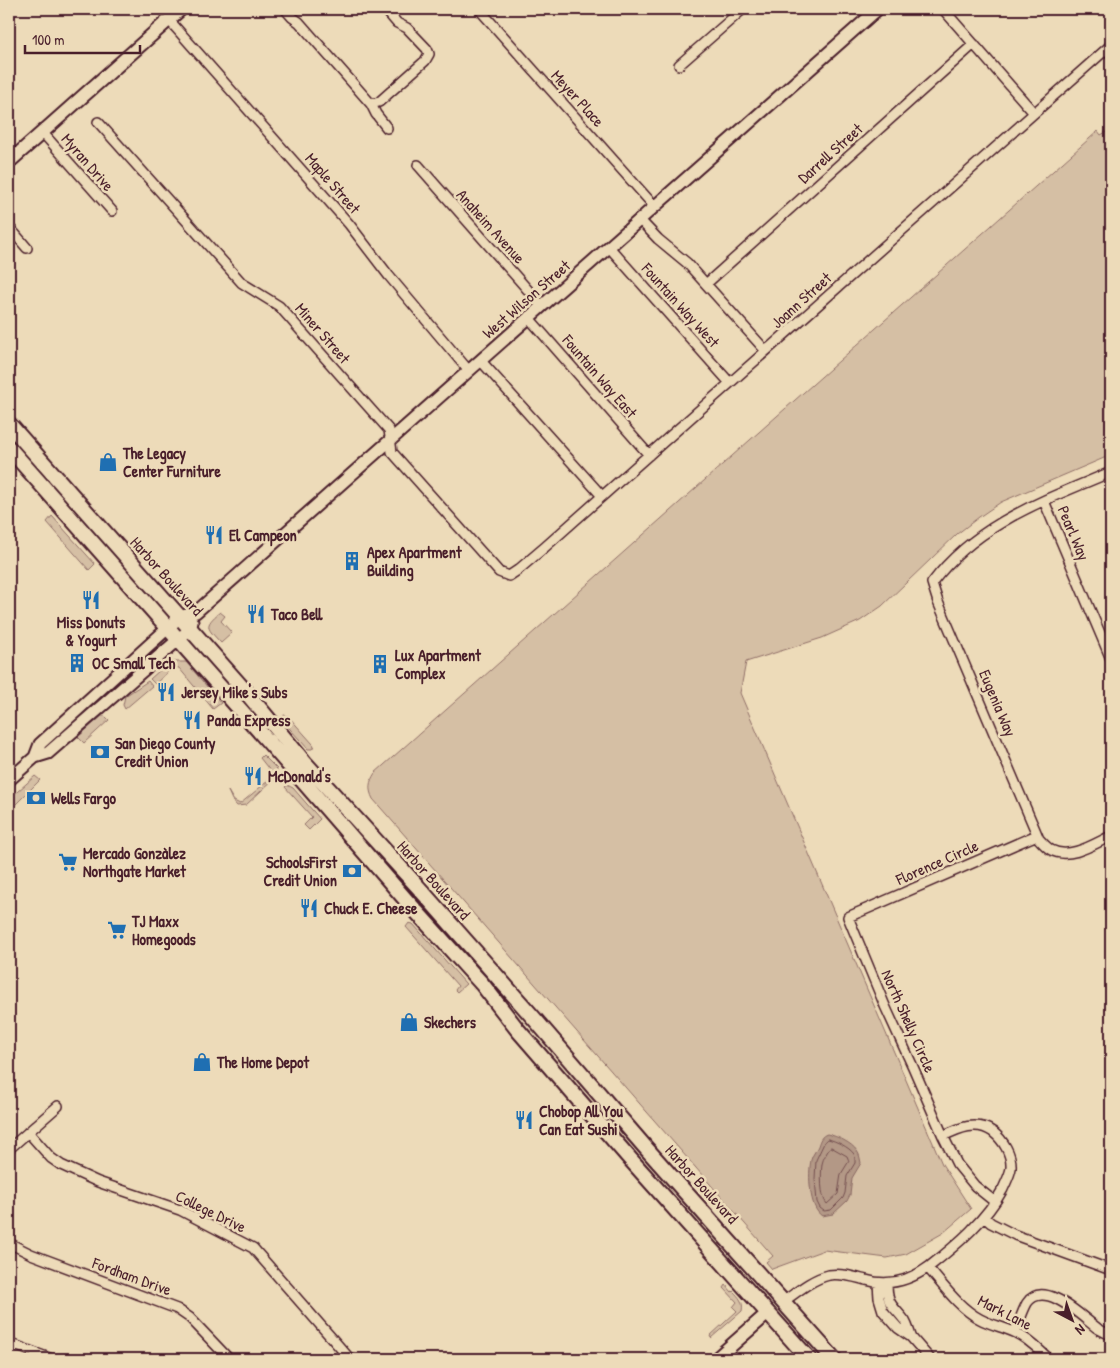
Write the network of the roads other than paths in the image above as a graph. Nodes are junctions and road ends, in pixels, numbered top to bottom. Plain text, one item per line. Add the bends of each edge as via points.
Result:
1 (181, 9) edge
2 (285, 9) edge
3 (385, 9) edge
4 (479, 9) edge
5 (743, 9) edge
6 (943, 9) edge
7 (871, 11) edge
8 (169, 20) junction
9 (974, 44) junction
10 (1111, 44) edge
11 (680, 65) dead end
12 (371, 104) junction
13 (1034, 113) junction
14 (98, 122) dead end
15 (387, 128) dead end
16 (42, 132) junction
17 (9, 162) edge
18 (418, 165) dead end
19 (655, 207) junction
20 (112, 211) dead end
21 (640, 220) junction
22 (9, 227) edge
23 (27, 248) dead end
24 (609, 248) junction
25 (706, 284) junction
26 (542, 306) junction
27 (529, 318) junction
28 (766, 351) junction
29 (481, 361) junction
30 (470, 371) junction
31 (730, 383) junction
32 (9, 424) edge
33 (390, 441) junction
34 (9, 448) edge
35 (649, 455) junction
36 (1111, 472) edge
37 (602, 496) junction
38 (1044, 501) junction
39 (509, 576) joint
40 (195, 613) junction
41 (180, 617) junction
42 (168, 628) junction
43 (190, 629) junction
44 (179, 640) junction
45 (1111, 659) edge
46 (34, 757) junction
47 (9, 780) edge
48 (1037, 835) junction
49 (1111, 836) edge
50 (848, 917) joint
51 (58, 1106) dead end
52 (28, 1132) junction
53 (943, 1136) junction
54 (9, 1149) edge
55 (995, 1202) junction
56 (984, 1217) junction
57 (9, 1243) edge
58 (928, 1268) junction
59 (1111, 1270) edge
60 (883, 1283) junction
61 (783, 1302) junction
62 (768, 1313) junction
63 (1015, 1332) junction
64 (1111, 1335) edge
65 (9, 1342) edge
66 (52, 1359) edge
67 (229, 1359) edge
68 (350, 1359) edge
69 (716, 1359) edge
70 (809, 1359) edge
71 (834, 1359) edge
72 (930, 1359) edge
73 (1049, 1359) edge

1 - 8 main road
2 - 12 street
3 - 12 street via 397,23 408,28 429,54 379,102
4 - 19 street, Meyer Place
5 - 11 street
6 - 9 street
7 - 19 street, West Wilson Street
8 - 16 main road
8 - 30 street, Maple Street via 349,224
9 - 13 street
9 - 25 street, Darrell Street
10 - 13 street, Joann Street
12 - 15 street
13 - 28 street, Joann Street
14 - 33 street, Miner Street via 242,283 279,306 389,430
16 - 17 main road
16 - 20 street, Myran Drive
18 - 26 street, Anaheim Avenue
19 - 21 street, West Wilson Street
21 - 24 street, West Wilson Street
21 - 25 street
22 - 23 street
24 - 26 street, West Wilson Street
24 - 31 street, Fountain Way West
25 - 28 street
26 - 27 street, West Wilson Street
27 - 29 street, West Wilson Street
27 - 35 street, Fountain Way East
28 - 31 street, Joann Street
29 - 30 street, West Wilson Street
29 - 37 street
30 - 33 street, West Wilson Street
31 - 35 street, Joann Street
32 - 41 main road, Harbor Boulevard
33 - 39 street, Miner Street via 393,452 499,572
33 - 40 street, West Wilson Street
34 - 42 main road, Harbor Boulevard
35 - 37 street, Joann Street
36 - 38 street
37 - 39 street, Joann Street
38 - 45 street, Pearl Way
38 - 48 street, Eugenia Way via 1009,517 974,541 932,583
40 - 41 street, West Wilson Street
40 - 43 street, West Wilson Street
41 - 42 street, West Wilson Street
41 - 43 main road, Harbor Boulevard
42 - 44 main road, Harbor Boulevard
42 - 46 street, West Wilson Street via 40,744
43 - 44 street, West Wilson Street
43 - 61 main road, Harbor Boulevard
44 - 46 street, West Wilson Street via 48,754
44 - 62 main road, Harbor Boulevard
46 - 47 street, West Wilson Street
48 - 49 street via 1050,850 1070,853
48 - 50 street, Florence Circle
50 - 53 street, North Shelly Circle
51 - 52 street
52 - 54 street
52 - 68 street, College Drive via 60,1165 98,1182 180,1210 253,1248
53 - 55 street, North Shelly Circle via 957,1164 975,1186
53 - 55 street via 967,1126 981,1127 998,1136 1008,1150 1011,1168
55 - 56 street
56 - 58 street
56 - 59 street via 1015,1235
57 - 67 street, Fordham Drive via 184,1312
58 - 60 street via 909,1278
58 - 63 street, Mark Lane via 971,1314
60 - 61 street via 829,1275 812,1282
60 - 72 street via 898,1328 911,1336
61 - 62 main road
61 - 71 main road, Harbor Boulevard
62 - 69 main road
62 - 70 main road, Harbor Boulevard
63 - 64 street via 1028,1303 1035,1296 1045,1295 1068,1305 1099,1330
63 - 73 street, Mark Lane
65 - 66 street

